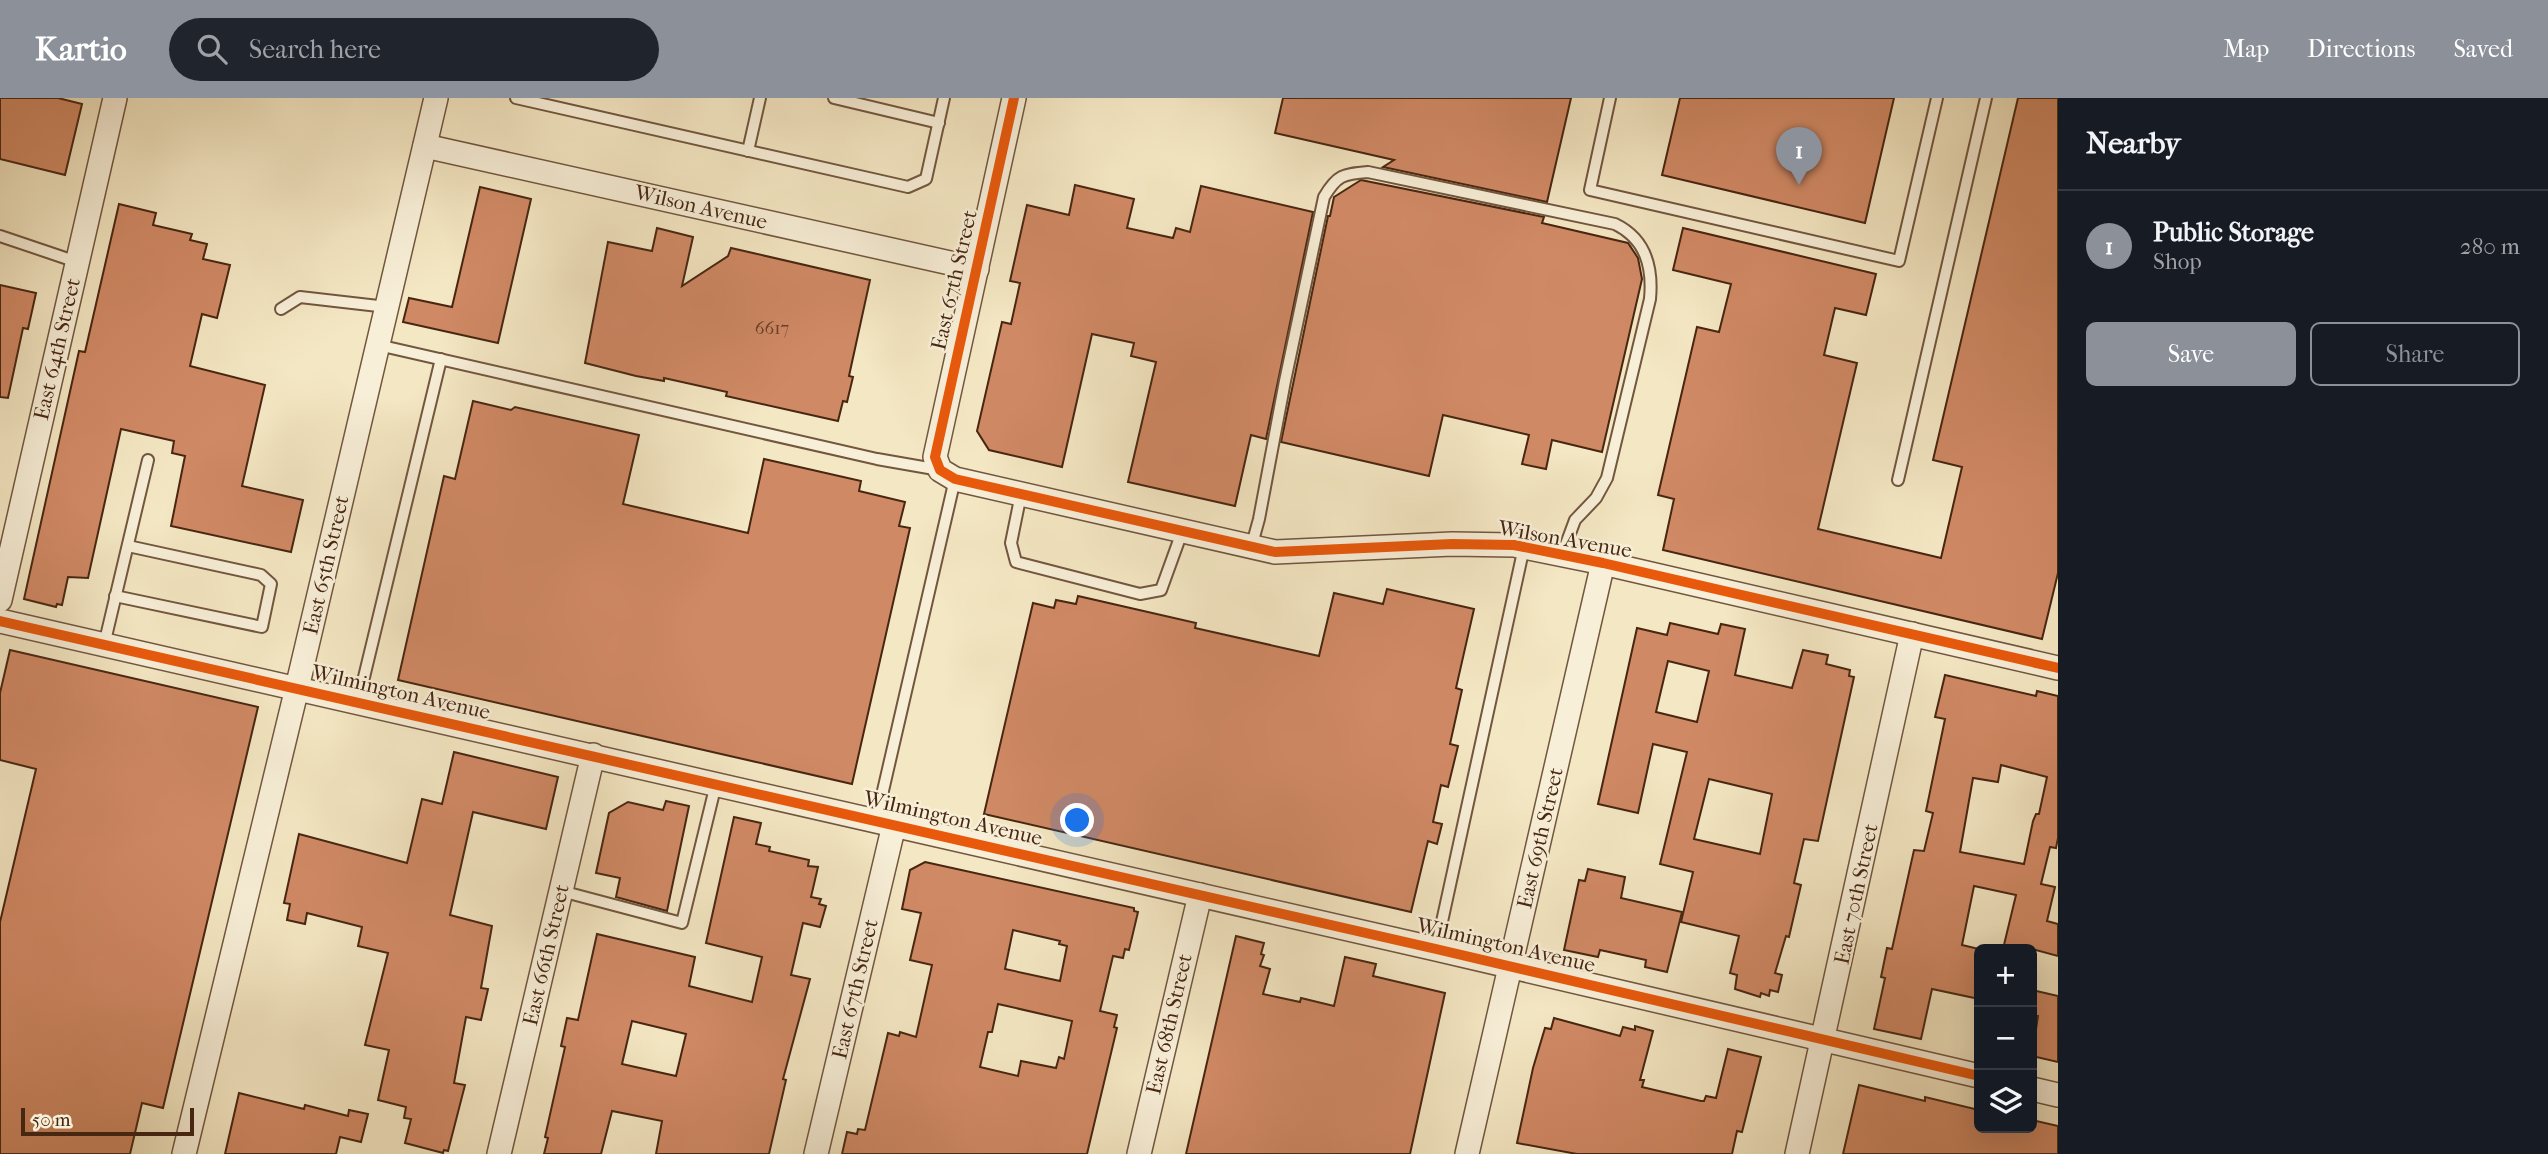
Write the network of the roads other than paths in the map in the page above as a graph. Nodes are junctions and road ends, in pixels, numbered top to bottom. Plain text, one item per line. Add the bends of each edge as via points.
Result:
1 (115, 98) edge
2 (436, 98) edge
3 (516, 98) edge
4 (760, 98) edge
5 (834, 98) edge
6 (944, 98) edge
7 (1014, 98) edge
8 (1611, 98) edge
9 (1937, 98) edge
10 (1986, 98) edge
11 (939, 123) junction
12 (425, 146) junction
13 (748, 151) junction
14 (0, 236) edge
15 (77, 262) junction
16 (977, 269) junction
17 (387, 307) junction
18 (281, 309) dead end
19 (378, 345) junction
20 (441, 359) junction
21 (148, 460) dead end
22 (948, 475) junction
23 (1898, 480) dead end
24 (1021, 494) junction
25 (1182, 532) junction
26 (128, 546) junction
27 (1524, 547) junction
28 (1251, 548) junction
29 (1562, 555) junction
30 (1603, 563) junction
31 (116, 596) junction
32 (0, 600) edge
33 (0, 621) edge
34 (1912, 634) junction
35 (104, 645) junction
36 (2058, 668) edge
37 (297, 688) junction
38 (358, 702) junction
39 (593, 755) junction
40 (716, 783) junction
41 (885, 823) junction
42 (561, 891) junction
43 (1200, 895) junction
44 (1436, 949) junction
45 (1511, 966) junction
46 (1824, 1040) junction
47 (1974, 1075) edge
48 (2037, 1090) edge
49 (2058, 1095) edge
50 (184, 1154) edge
51 (499, 1154) edge
52 (816, 1154) edge
53 (1139, 1154) edge
54 (1467, 1154) edge
55 (1797, 1154) edge

1 - 15 street, East 64th Street
2 - 12 street, East 65th Street
3 - 13 lane
4 - 13 lane
5 - 11 lane
6 - 11 lane
7 - 16 street, East 67th Street
8 - 9 lane via 1590,190 1899,261
10 - 23 lane
11 - 13 lane via 926,179 908,187
12 - 16 street, Wilson Avenue
12 - 17 street, East 65th Street
14 - 15 lane
15 - 32 street, East 64th Street
16 - 22 street, East 67th Street via 935,457
17 - 18 lane via 300,297
17 - 19 street, East 65th Street
19 - 20 lane
19 - 37 street, East 65th Street
20 - 22 lane
20 - 38 lane
21 - 26 lane
22 - 24 street, Wilson Avenue
22 - 41 lane
24 - 25 street, Wilson Avenue
24 - 25 lane via 1011,543 1016,562 1140,594 1161,590
25 - 28 street, Wilson Avenue
26 - 31 lane
26 - 31 lane via 261,575 271,584 262,627
27 - 28 street, Wilson Avenue via 1452,544 1285,552
27 - 29 street, Wilson Avenue
27 - 44 lane
28 - 29 lane via 1324,197 1333,182 1347,174 1368,172 1615,224 1628,230 1640,245 1652,272 1650,299 1607,478 1575,520
29 - 30 street, Wilson Avenue
30 - 34 street, Wilson Avenue
30 - 45 street, East 69th Street
31 - 35 lane
33 - 35 street, Wilmington Avenue
34 - 36 street, Wilson Avenue
34 - 46 street, East 70th Street
35 - 37 street, Wilmington Avenue
37 - 38 street, Wilmington Avenue
37 - 50 street, East 65th Street
38 - 39 street, Wilmington Avenue
39 - 40 street, Wilmington Avenue
39 - 42 street, East 66th Street
40 - 41 street, Wilmington Avenue
40 - 42 lane via 682,923
41 - 43 street, Wilmington Avenue
41 - 52 street, East 67th Street
42 - 51 street, East 66th Street
43 - 44 street, Wilmington Avenue
43 - 53 street, East 68th Street
44 - 45 street, Wilmington Avenue
45 - 46 street, Wilmington Avenue
45 - 54 street, East 69th Street
46 - 47 street, Wilmington Avenue
46 - 55 street, East 70th Street
48 - 49 street

